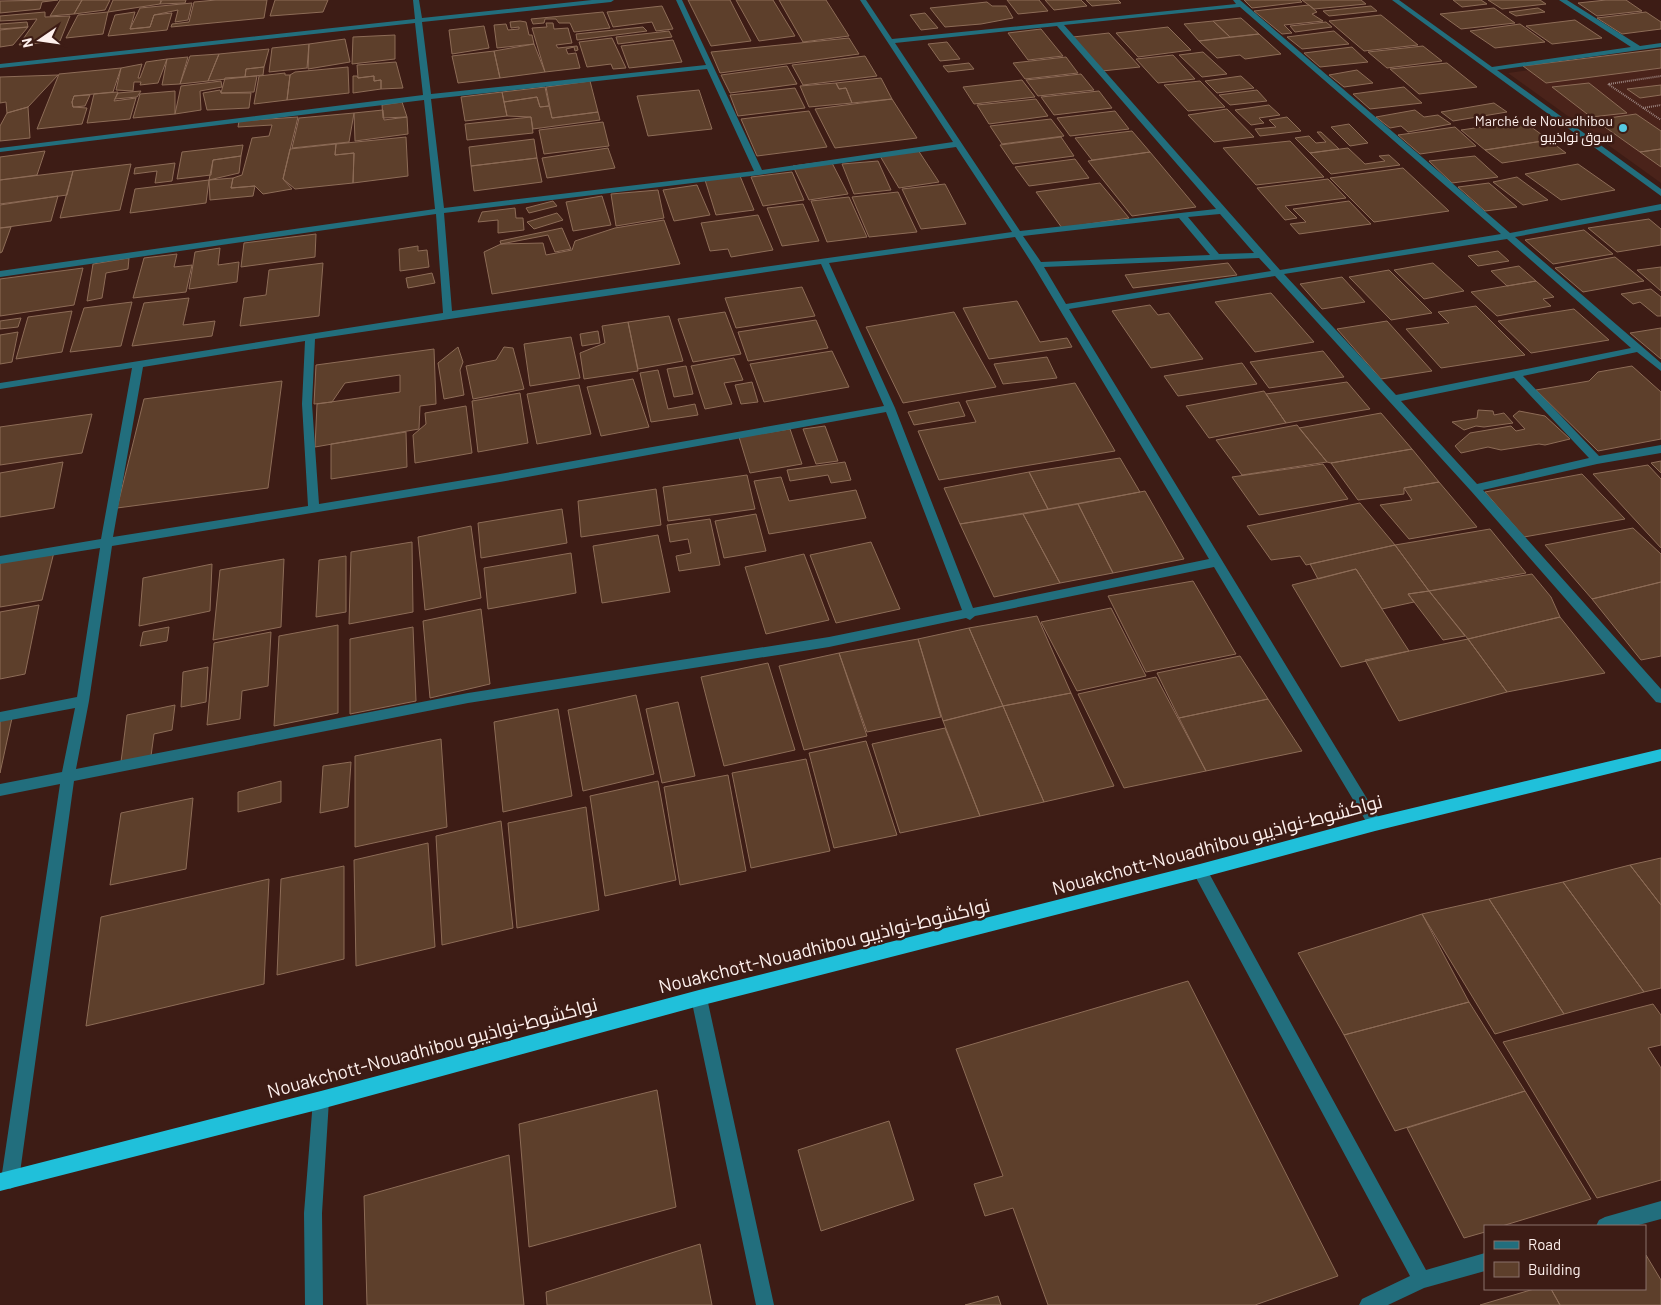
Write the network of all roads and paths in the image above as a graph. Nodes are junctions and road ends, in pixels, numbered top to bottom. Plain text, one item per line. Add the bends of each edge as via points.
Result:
1 (416, 0) edge
2 (611, 0) edge
3 (680, 0) edge
4 (863, 0) edge
5 (1395, 0) edge
6 (1562, 0) edge
7 (1239, 2) edge
8 (418, 21) junction
9 (1059, 24) junction
10 (892, 41) junction
11 (1661, 45) edge
12 (1638, 48) junction
13 (0, 66) edge
14 (710, 67) junction
15 (1490, 69) junction
16 (1661, 76) edge
17 (428, 97) junction
18 (1661, 105) edge
19 (1643, 108) junction
20 (1661, 120) edge
21 (957, 144) junction
22 (0, 150) edge
23 (759, 173) junction
24 (1661, 193) edge
25 (1661, 208) edge
26 (440, 211) junction
27 (1222, 211) junction
28 (1182, 216) junction
29 (1018, 234) junction
30 (1508, 236) junction
31 (1261, 255) junction
32 (1217, 257) junction
33 (824, 261) junction
34 (1038, 265) junction
35 (0, 274) edge
36 (1279, 274) junction
37 (1064, 307) junction
38 (448, 315) junction
39 (310, 338) junction
40 (1639, 349) junction
41 (138, 364) junction
42 (1661, 368) edge
43 (1516, 374) junction
44 (0, 386) edge
45 (1393, 399) junction
46 (890, 408) junction
47 (1661, 449) edge
48 (1597, 460) junction
49 (1475, 488) junction
50 (314, 510) junction
51 (106, 544) junction
52 (0, 560) edge
53 (1216, 562) junction
54 (970, 615) junction
55 (1661, 698) edge
56 (83, 701) junction
57 (0, 717) edge
58 (1661, 755) edge
59 (68, 775) junction
60 (0, 790) edge
61 (1375, 824) junction
62 (1200, 871) junction
63 (699, 998) junction
64 (321, 1100) junction
65 (5, 1181) edge
66 (1661, 1210) edge
67 (1608, 1225) edge
68 (1484, 1262) edge
69 (1422, 1280) junction
70 (314, 1305) edge
71 (764, 1305) edge
72 (1368, 1305) edge

1 - 8 street
2 - 8 street
3 - 14 street
4 - 10 street
5 - 15 street
6 - 12 street
7 - 9 street
7 - 30 street
8 - 13 street
8 - 17 street
9 - 10 street
9 - 27 street
10 - 21 street
11 - 12 street
12 - 15 street
14 - 17 street
14 - 23 street
15 - 24 street
16 - 19 path via 1608,84
17 - 22 street
17 - 26 street
18 - 19 path
19 - 20 path
21 - 23 street
21 - 29 street
23 - 26 street
25 - 30 street
26 - 35 street
26 - 38 street
27 - 28 street
27 - 31 street
28 - 29 street
28 - 32 street
29 - 33 street
29 - 34 street
30 - 36 street
30 - 40 street
31 - 32 street
31 - 36 street
32 - 34 street
33 - 38 street
33 - 46 street
34 - 37 street
36 - 37 street
36 - 45 street
37 - 53 street
38 - 39 street
39 - 41 street
39 - 50 street via 307,404
40 - 42 street
40 - 43 street
41 - 44 street
41 - 51 street
43 - 45 street
43 - 48 street
45 - 49 street
46 - 50 street
46 - 54 street
47 - 48 street
48 - 49 street
49 - 55 street
50 - 51 street
51 - 52 street
51 - 56 street
53 - 54 street
53 - 61 street
54 - 59 street via 829,642 468,698
56 - 57 street
56 - 59 street
58 - 61 highway, Nouakchott-Nouadhibou نواكشوط-نواذيبو
59 - 60 street
59 - 65 street
61 - 62 highway, Nouakchott-Nouadhibou نواكشوط-نواذيبو
62 - 63 highway, Nouakchott-Nouadhibou نواكشوط-نواذيبو
62 - 69 street
63 - 64 highway, Nouakchott-Nouadhibou نواكشوط-نواذيبو
63 - 71 street
64 - 65 highway, Nouakchott-Nouadhibou نواكشوط-نواذيبو
64 - 70 street via 313,1213
66 - 67 street
68 - 69 street
69 - 72 street

